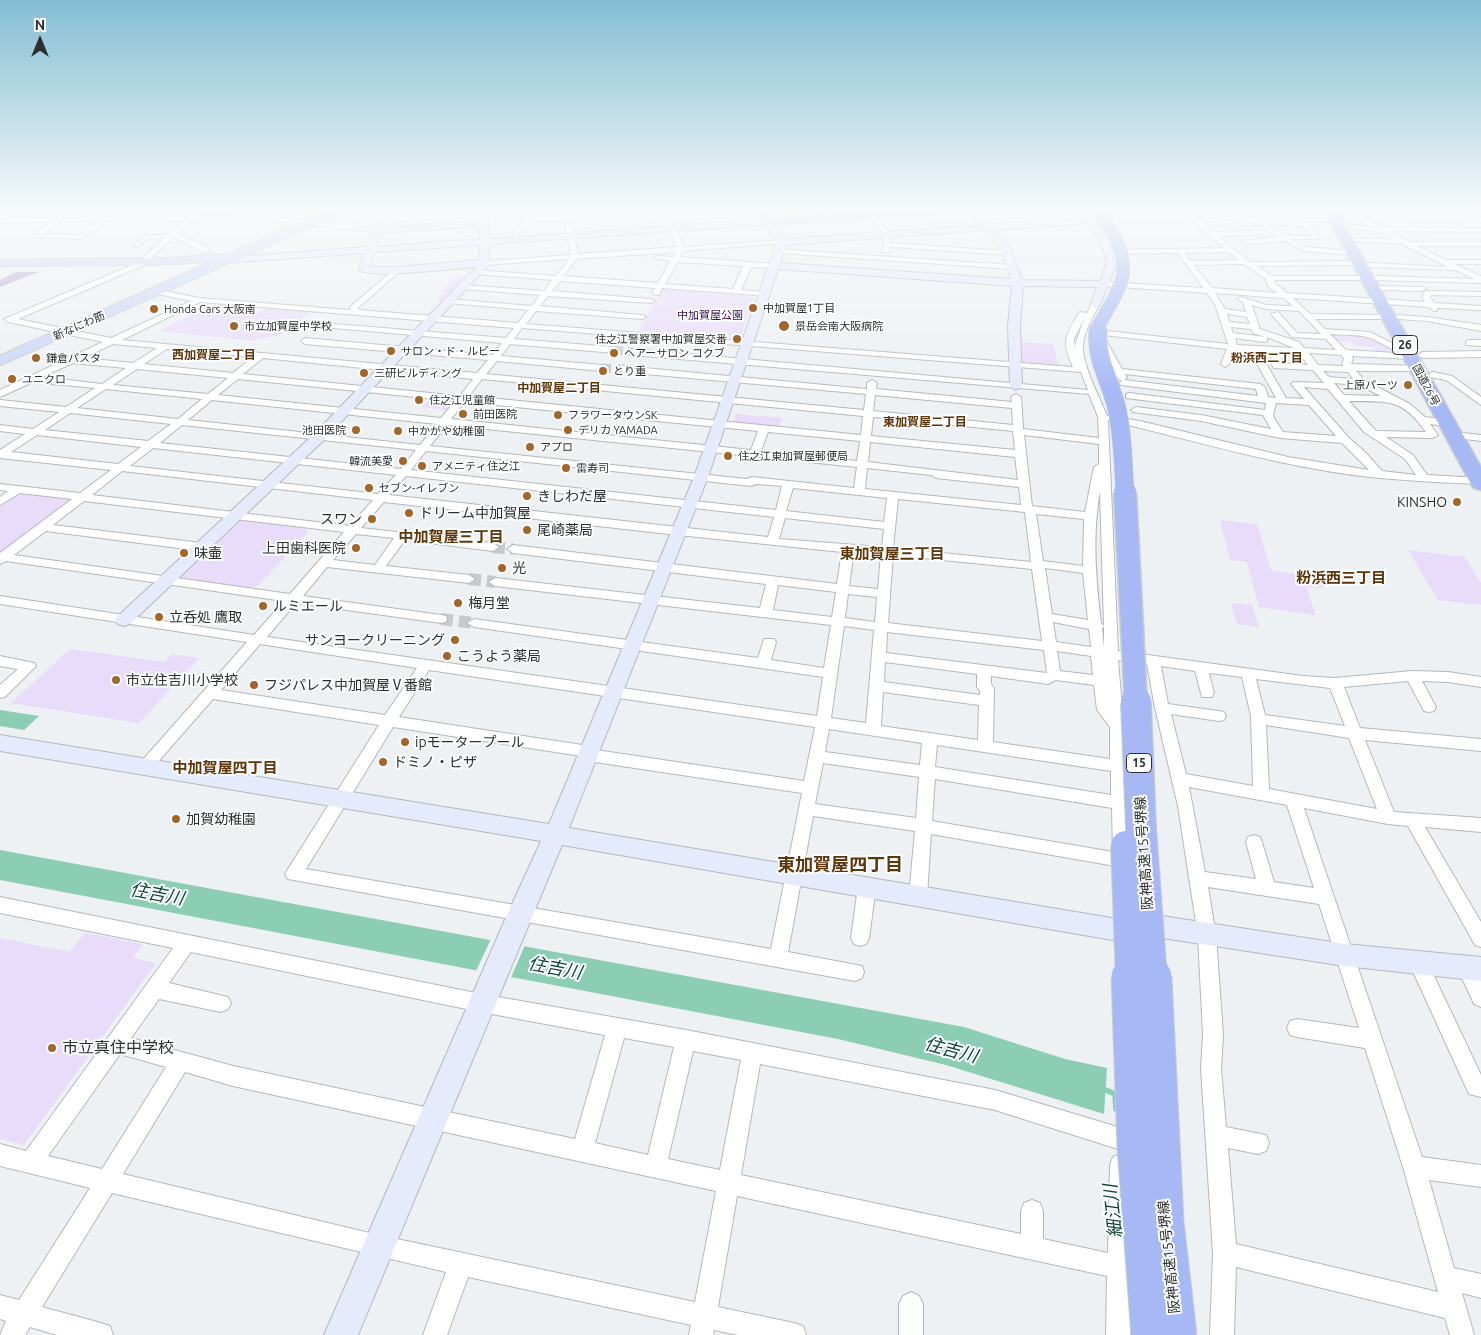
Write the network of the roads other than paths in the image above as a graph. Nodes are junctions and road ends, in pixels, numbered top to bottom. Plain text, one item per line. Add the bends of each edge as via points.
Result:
1 (124, 269) edge
2 (192, 269) edge
3 (196, 269) edge
4 (364, 269) edge
5 (426, 269) edge
6 (480, 269) edge
7 (491, 269) edge
8 (565, 269) edge
9 (669, 269) edge
10 (742, 269) edge
11 (773, 269) edge
12 (859, 269) edge
13 (883, 269) edge
14 (1013, 269) edge
15 (1110, 269) edge
16 (1114, 269) edge
17 (1124, 269) edge
18 (1126, 269) edge
19 (1194, 269) edge
20 (1257, 269) edge
21 (1287, 269) edge
22 (1328, 269) edge
23 (1357, 269) edge
24 (1363, 269) edge
25 (1367, 269) edge
26 (1371, 269) edge
27 (1375, 269) edge
28 (396, 270) junction
29 (1461, 270) junction
30 (1481, 272) edge
31 (882, 274) junction
32 (1370, 274) junction
33 (558, 278) junction
34 (1270, 278) junction
35 (1298, 278) junction
36 (1481, 280) edge
37 (1018, 283) junction
38 (1105, 284) junction
39 (1122, 285) junction
40 (660, 286) junction
41 (462, 287) junction
42 (1343, 289) dead end
43 (156, 291) junction
44 (736, 292) junction
45 (1428, 293) junction
46 (546, 294) junction
47 (765, 294) junction
48 (1212, 294) junction
49 (1481, 294) edge
50 (1286, 296) junction
51 (1323, 298) junction
52 (199, 300) junction
53 (1246, 300) junction
54 (1352, 300) junction
55 (651, 301) junction
56 (448, 302) junction
57 (1095, 305) junction
58 (1432, 305) junction
59 (1265, 307) junction
60 (1481, 308) edge
61 (534, 309) junction
62 (341, 311) junction
63 (356, 311) junction
64 (1221, 312) junction
65 (1305, 313) junction
66 (1252, 315) junction
67 (1349, 316) junction
68 (433, 317) junction
69 (642, 317) junction
70 (1367, 317) junction
71 (1441, 320) junction
72 (1481, 320) edge
73 (4, 321) edge
74 (522, 324) junction
75 (1226, 324) junction
76 (322, 325) junction
77 (1255, 327) junction
78 (1481, 328) edge
79 (61, 331) junction
80 (1322, 331) junction
81 (418, 333) junction
82 (632, 334) junction
83 (1100, 334) junction
84 (1231, 335) junction
85 (1274, 335) junction
86 (1370, 335) junction
87 (1329, 337) junction
88 (1264, 338) dead end
89 (305, 341) junction
90 (509, 341) junction
91 (110, 342) junction
92 (748, 343) junction
93 (1470, 343) dead end
94 (1481, 343) edge
95 (164, 347) junction
96 (1232, 347) junction
97 (1253, 348) junction
98 (403, 350) junction
99 (614, 350) tunnel mouth
100 (1278, 350) junction
101 (1301, 350) junction
102 (632, 352) tunnel mouth
103 (1344, 352) junction
104 (0, 354) edge
105 (875, 354) junction
106 (1481, 354) edge
107 (260, 356) junction
108 (1415, 357) junction
109 (285, 358) junction
110 (496, 358) junction
111 (72, 360) junction
112 (0, 361) edge
113 (741, 362) junction
114 (1015, 364) junction
115 (1225, 364) dead end
116 (135, 366) junction
117 (386, 367) junction
118 (1315, 367) junction
119 (602, 368) tunnel mouth
120 (1350, 368) junction
121 (623, 369) tunnel mouth
122 (1078, 370) junction
123 (1118, 371) junction
124 (873, 373) junction
125 (1433, 375) junction
126 (236, 376) junction
127 (481, 377) junction
128 (31, 379) junction
129 (735, 380) junction
130 (1194, 380) junction
131 (1361, 382) junction
132 (1124, 383) junction
133 (1328, 383) junction
134 (1016, 386) junction
135 (103, 387) junction
136 (365, 389) junction
137 (870, 392) junction
138 (1086, 392) junction
139 (1196, 392) junction
140 (0, 394) edge
141 (1129, 396) junction
142 (210, 398) junction
143 (463, 398) junction
144 (1341, 398) junction
145 (727, 399) junction
146 (1393, 399) junction
147 (1268, 400) junction
148 (1283, 401) junction
149 (0, 402) edge
150 (1311, 402) junction
151 (1481, 402) edge
152 (1198, 404) junction
153 (1016, 406) junction
154 (68, 410) junction
155 (1136, 410) junction
156 (343, 411) junction
157 (868, 413) junction
158 (1268, 414) junction
159 (1098, 416) junction
160 (1201, 418) junction
161 (1123, 420) junction
162 (1422, 420) junction
163 (180, 422) junction
164 (446, 422) junction
165 (720, 424) junction
166 (1142, 424) junction
167 (0, 428) edge
168 (764, 428) junction
169 (1018, 429) junction
170 (35, 432) junction
171 (1277, 433) junction
172 (1375, 434) junction
173 (1461, 434) edge
174 (1433, 435) junction
175 (319, 437) junction
176 (865, 438) junction
177 (1345, 440) junction
178 (1099, 441) junction
179 (150, 445) junction
180 (424, 447) junction
181 (710, 449) junction
182 (755, 454) junction
183 (1020, 454) junction
184 (0, 455) edge
185 (1481, 458) edge
186 (293, 461) junction
187 (862, 465) junction
188 (120, 469) junction
189 (403, 473) junction
190 (1378, 475) junction
191 (701, 477) junction
192 (1424, 479) junction
193 (1480, 482) edge
194 (788, 484) junction
195 (1024, 484) junction
196 (267, 486) junction
197 (0, 487) edge
198 (18, 489) junction
199 (859, 492) junction
200 (893, 495) junction
201 (83, 497) junction
202 (379, 499) junction
203 (0, 502) edge
204 (689, 504) junction
205 (1030, 510) junction
206 (780, 514) junction
207 (235, 516) junction
208 (1090, 516) junction
209 (890, 526) junction
210 (44, 527) junction
211 (353, 530) junction
212 (678, 532) junction
213 (402, 536) junction
214 (773, 541) junction
215 (493, 546) tunnel mouth
216 (202, 547) junction
217 (513, 549) tunnel mouth
218 (849, 549) junction
219 (887, 551) junction
220 (1, 558) edge
221 (324, 562) junction
222 (1038, 565) junction
223 (664, 568) junction
224 (378, 569) junction
225 (1089, 570) junction
226 (468, 579) tunnel mouth
227 (167, 580) junction
228 (773, 581) junction
229 (495, 582) tunnel mouth
230 (843, 589) junction
231 (884, 594) junction
232 (293, 598) junction
233 (0, 600) edge
234 (650, 600) junction
235 (766, 612) junction
236 (1046, 617) junction
237 (441, 619) tunnel mouth
238 (124, 620) junction
239 (838, 620) junction
240 (474, 624) tunnel mouth
241 (882, 625) junction
242 (1097, 626) junction
243 (257, 640) junction
244 (769, 642) dead end
245 (632, 645) junction
246 (1050, 646) junction
247 (1105, 653) junction
248 (879, 657) junction
249 (1147, 659) junction
250 (0, 661) edge
251 (426, 664) junction
252 (763, 664) junction
253 (1202, 668) junction
254 (984, 670) junction
255 (829, 673) junction
256 (1248, 674) junction
257 (1054, 675) junction
258 (1412, 676) junction
259 (1102, 681) junction
260 (1481, 682) edge
261 (1334, 683) junction
262 (877, 686) junction
263 (614, 692) junction
264 (0, 693) edge
265 (210, 693) junction
266 (1207, 693) dead end
267 (986, 701) junction
268 (1429, 706) dead end
269 (1162, 708) junction
270 (1220, 716) dead end
271 (1258, 719) junction
272 (390, 721) junction
273 (822, 722) junction
274 (1118, 726) junction
275 (873, 729) junction
276 (1353, 733) junction
277 (930, 738) junction
278 (0, 743) edge
279 (1481, 745) edge
280 (984, 746) junction
281 (589, 754) junction
282 (816, 756) junction
283 (1119, 766) junction
284 (145, 767) junction
285 (927, 772) junction
286 (1181, 779) junction
287 (810, 788) junction
288 (1261, 793) junction
289 (339, 799) junction
290 (1293, 799) junction
291 (1120, 803) junction
292 (806, 808) junction
293 (1388, 818) junction
294 (1412, 819) junction
295 (1481, 825) edge
296 (922, 827) junction
297 (554, 835) junction
298 (1254, 842) dead end
299 (1122, 860) junction
300 (794, 874) junction
301 (1199, 878) junction
302 (867, 887) junction
303 (1267, 889) junction
304 (918, 896) junction
305 (1325, 897) junction
306 (0, 905) edge
307 (517, 919) junction
308 (1162, 927) junction
309 (1124, 931) junction
310 (1207, 936) junction
311 (860, 938) dead end
312 (1481, 939) edge
313 (188, 942) junction
314 (1344, 955) junction
315 (778, 959) junction
316 (1418, 962) junction
317 (1473, 968) edge
318 (855, 972) dead end
319 (154, 988) junction
320 (483, 998) junction
321 (1481, 998) edge
322 (221, 1003) dead end
323 (617, 1027) junction
324 (1297, 1028) dead end
325 (686, 1040) junction
326 (1373, 1040) junction
327 (116, 1043) junction
328 (752, 1053) junction
329 (181, 1061) junction
330 (1481, 1087) edge
331 (432, 1120) junction
332 (1218, 1136) junction
333 (1121, 1139) junction
334 (1258, 1143) dead end
335 (583, 1150) junction
336 (0, 1155) edge
337 (31, 1162) junction
338 (656, 1166) junction
339 (1414, 1167) junction
340 (1481, 1176) edge
341 (107, 1179) junction
342 (728, 1182) junction
343 (1032, 1211) dead end
344 (378, 1246) junction
345 (1032, 1249) junction
346 (1225, 1253) junction
347 (461, 1264) junction
348 (1119, 1267) junction
349 (1445, 1277) junction
350 (1481, 1286) edge
351 (911, 1304) dead end
352 (0, 1307) edge
353 (1454, 1308) junction
354 (24, 1313) junction
355 (703, 1326) edge
356 (11, 1335) edge
357 (101, 1335) edge
358 (341, 1335) edge
359 (436, 1335) edge
360 (794, 1335) edge
361 (911, 1335) edge
362 (1118, 1335) edge
363 (1151, 1335) edge
364 (1177, 1335) edge
365 (1222, 1335) edge
366 (1462, 1335) edge

1 - 73 street
2 - 79 main road, 新なにわ筋
3 - 43 main road, 新なにわ筋
4 - 28 street
5 - 28 street
6 - 41 street
7 - 33 street
8 - 33 street
9 - 40 street
10 - 44 street
11 - 47 street
12 - 31 street
13 - 31 street
14 - 37 street
15 - 38 street
16 - 363 highway, 阪神高速15号堺線 / 15, bridge via 1112,284 1090,324 1088,338 1089,354 1111,435 1133,1076
17 - 364 highway, 阪神高速15号堺線 / 15, bridge via 1118,290 1099,326 1097,343 1119,418 1122,441 1160,1163
18 - 39 street
19 - 48 street
20 - 34 street
21 - 35 street
22 - 32 street
23 - 32 street
24 - 32 street
25 - 32 highway, 国道26号 / 26
26 - 32 street
27 - 32 street
28 - 63 street via 354,308
29 - 30 street
29 - 32 street
29 - 36 street
31 - 37 street
32 - 35 street
32 - 36 street
32 - 45 street
32 - 54 street
32 - 58 street
32 - 70 street
32 - 71 street
32 - 108 highway, 国道26号 / 26
33 - 40 street
33 - 46 street
34 - 35 street
34 - 50 street via 1270,283
35 - 51 street
37 - 38 street
37 - 114 street
38 - 39 street
38 - 57 street
39 - 48 street
39 - 83 street
40 - 44 street
40 - 55 street
41 - 46 street
41 - 56 street
42 - 54 street
43 - 52 street
43 - 79 main road, 新なにわ筋
44 - 47 street
45 - 49 street
45 - 58 street via 1426,297
46 - 55 street
46 - 61 street
47 - 92 street
48 - 50 street
48 - 53 street
48 - 64 street
50 - 51 street
50 - 65 street
51 - 54 street
52 - 62 street
52 - 91 street
53 - 59 street
53 - 66 street
54 - 70 street
55 - 69 street
56 - 61 street
56 - 68 street
57 - 122 street via 1088,307 1069,337
57 - 159 street via 1079,345
58 - 60 street
58 - 71 street
59 - 65 street
59 - 85 street
61 - 69 street
61 - 74 street
62 - 63 street
62 - 76 street
63 - 68 street
64 - 66 street
64 - 75 street
65 - 67 street
65 - 80 street
65 - 87 street via 1275,314 1295,335
66 - 77 street
67 - 70 street
67 - 86 street
68 - 74 street
68 - 81 street
69 - 82 street
71 - 72 street
71 - 78 street
73 - 79 street
74 - 82 street
74 - 90 street
75 - 77 street
75 - 84 street
76 - 81 street
76 - 89 street
77 - 85 street via 1256,331
79 - 91 street
79 - 104 main road, 新なにわ筋
79 - 112 main road, 新なにわ筋
80 - 86 street
80 - 87 street
81 - 90 street
81 - 98 street
82 - 92 street
83 - 96 street
83 - 123 street
83 - 161 street via 1100,352
84 - 88 street
84 - 96 street
85 - 101 street via 1296,344
86 - 108 street
87 - 103 street
89 - 98 street
89 - 109 street
90 - 99 street
90 - 110 street
91 - 95 street
91 - 111 street
92 - 105 street
92 - 113 street
93 - 94 street
95 - 107 street
95 - 116 street
96 - 97 street
96 - 115 street
97 - 100 street
97 - 148 street
98 - 110 street
98 - 117 street
100 - 101 street
100 - 118 street via 1281,354 1273,360 1277,366
101 - 103 street
101 - 118 street
102 - 113 street
103 - 108 street
103 - 120 street via 1349,358 1346,364
105 - 114 street
105 - 124 street
106 - 108 street
107 - 109 street
107 - 126 street
108 - 120 street
108 - 125 highway, 国道26号 / 26
108 - 173 highway, 国道26号 / 26
109 - 117 street
110 - 119 street
110 - 127 street
111 - 116 street
111 - 128 street
113 - 124 street
113 - 129 street
114 - 122 street via 1035,370
114 - 134 street
116 - 126 street
116 - 135 street
117 - 127 street
117 - 136 street
118 - 120 street
118 - 133 street
120 - 131 street
121 - 129 street
122 - 138 street
123 - 130 street
123 - 132 street
124 - 134 street
124 - 137 street
125 - 151 street via 1449,378
125 - 173 highway, 国道26号 / 26
126 - 136 street
126 - 142 street
127 - 143 street
127 - 145 street
128 - 135 street
128 - 140 street
129 - 137 street
129 - 145 street
130 - 139 street
130 - 147 street via 1260,388
131 - 133 street
131 - 146 street
132 - 139 street
132 - 141 street
133 - 144 street
133 - 150 street via 1296,384
134 - 138 street
134 - 153 street
135 - 142 street
135 - 154 street
136 - 143 street
136 - 156 street
137 - 153 street
137 - 157 street
138 - 159 street
139 - 147 street
139 - 152 street
141 - 152 street
141 - 155 street
142 - 156 street
142 - 163 street
143 - 164 street
143 - 165 street
144 - 146 street
144 - 172 street
145 - 157 street
145 - 165 street
146 - 162 street via 1410,408
147 - 148 street
147 - 158 street
148 - 150 street
149 - 154 street
150 - 177 street
152 - 158 street
152 - 160 street
153 - 169 street
154 - 163 street
154 - 170 street
155 - 160 street
155 - 166 street
156 - 164 street
156 - 175 street
157 - 169 street
157 - 176 street
158 - 171 street
159 - 161 street
159 - 178 street
159 - 247 street
160 - 171 street
161 - 166 street
161 - 249 street
162 - 173 street
162 - 174 street
163 - 175 street
163 - 179 street
164 - 180 street
164 - 181 street
165 - 168 street
165 - 181 street
166 - 190 street via 1226,446
167 - 170 street
168 - 176 street
168 - 182 street
169 - 178 street
169 - 183 street
170 - 179 street
170 - 184 street
171 - 177 street via 1280,436
172 - 174 street
172 - 192 street via 1409,456
173 - 174 street
173 - 185 highway, 国道26号 / 26
173 - 193 highway, 国道26号 / 26
175 - 180 street
175 - 186 street
176 - 183 street
176 - 187 street
177 - 190 street
178 - 208 street via 1099,466
179 - 186 street
179 - 188 street
180 - 189 street
180 - 191 street
181 - 182 street
181 - 191 street
182 - 187 street
183 - 195 street
184 - 188 street
186 - 189 street
186 - 196 street
187 - 195 street
187 - 199 street
188 - 196 street
188 - 201 street
189 - 202 street
189 - 204 street
190 - 192 street
191 - 194 street
191 - 204 street
192 - 193 street
194 - 199 street
194 - 206 street
195 - 205 street
196 - 202 street
196 - 207 street
197 - 198 street
198 - 201 street
198 - 203 street
199 - 200 street
200 - 205 street
200 - 209 street
201 - 207 street
201 - 210 street
202 - 211 street
202 - 212 street
204 - 206 street
204 - 212 street
205 - 208 street
205 - 222 street
206 - 209 street
206 - 214 street
207 - 211 street
207 - 216 street
208 - 225 street
209 - 219 street
210 - 216 street
210 - 220 street
211 - 213 street
211 - 221 street
212 - 214 street
212 - 223 street
213 - 215 street
213 - 224 street
214 - 218 street
216 - 227 street
217 - 223 street
218 - 219 street
218 - 230 street
219 - 222 street
219 - 231 street
220 - 227 street
221 - 224 street
221 - 232 street
222 - 225 street
222 - 236 street
223 - 228 street
223 - 234 street
224 - 226 street
225 - 242 street
227 - 232 street
227 - 238 street
228 - 230 street
228 - 235 street
229 - 234 street
230 - 231 street
230 - 239 street
231 - 241 street
232 - 237 street
232 - 243 street
233 - 238 street
234 - 235 street
234 - 245 street
235 - 239 street
236 - 242 street
236 - 246 street
238 - 243 street
239 - 241 street
239 - 255 street
240 - 245 street
241 - 246 street
241 - 248 street
242 - 247 street
243 - 251 street
243 - 265 street
244 - 252 street
245 - 252 street
245 - 263 street
246 - 247 street
246 - 257 street
247 - 249 street
247 - 259 street
247 - 274 street
248 - 254 street
248 - 262 street
249 - 253 street
249 - 269 street
249 - 308 street
250 - 264 street via 29,666
251 - 263 street
251 - 272 street
252 - 255 street
253 - 256 street
253 - 266 street
254 - 257 street via 1048,679
254 - 267 street
255 - 273 street
256 - 261 street
256 - 271 street
257 - 259 street
258 - 260 street
258 - 261 street
258 - 268 street
259 - 274 street via 1104,710
261 - 276 street
262 - 267 street
262 - 275 street
263 - 273 street
263 - 281 street
265 - 272 street
265 - 284 street
267 - 280 street
269 - 270 street
269 - 286 street
271 - 276 street
271 - 288 street
272 - 281 street
272 - 289 street
273 - 275 street
273 - 282 street
274 - 283 street
275 - 277 street
276 - 279 street
276 - 293 street
277 - 280 street
277 - 285 street
278 - 284 street
280 - 283 street
281 - 287 street
281 - 297 street
282 - 285 street
282 - 287 street
283 - 291 street
284 - 289 street
285 - 291 street
285 - 296 street
286 - 288 street
286 - 301 street
287 - 292 street
288 - 290 street
289 - 297 street
289 - 307 street via 294,874
290 - 293 street
290 - 305 street
291 - 299 street
292 - 296 street
292 - 300 street
293 - 294 street
294 - 295 street
294 - 312 street
296 - 299 street
296 - 304 street
297 - 300 street
297 - 307 street
298 - 303 street
299 - 309 street
300 - 302 street
300 - 315 street
301 - 303 street
301 - 310 street
302 - 304 street
302 - 311 street
303 - 305 street
304 - 309 street
305 - 314 street
306 - 313 street
307 - 315 street
307 - 320 street
308 - 309 street
308 - 310 street
309 - 333 street
310 - 314 street
310 - 332 street via 1213,1035 1211,1068
313 - 319 street
313 - 320 street
314 - 316 street
314 - 326 street
315 - 318 street
316 - 317 street
316 - 330 street via 1476,1087
317 - 321 street
319 - 322 street
319 - 327 street
320 - 323 street
320 - 331 street
323 - 325 street
323 - 335 street
324 - 326 street
325 - 328 street
325 - 338 street
326 - 339 street
327 - 329 street
327 - 337 street
328 - 333 street via 995,1100
328 - 342 street
329 - 331 street via 233,1076
329 - 341 street
331 - 335 street
331 - 344 street
332 - 334 street
332 - 346 street
333 - 348 street
335 - 338 street
336 - 337 street
337 - 341 street
338 - 342 street
339 - 340 street
339 - 349 street
341 - 344 street
341 - 354 street
342 - 345 street
342 - 355 street
343 - 345 street
344 - 347 street
344 - 358 street
345 - 348 street
346 - 353 street
346 - 365 street
347 - 355 street
347 - 359 street
348 - 362 street
349 - 350 street
349 - 353 street
351 - 361 street
352 - 354 street
353 - 366 street
354 - 356 street
354 - 357 street
355 - 360 street

